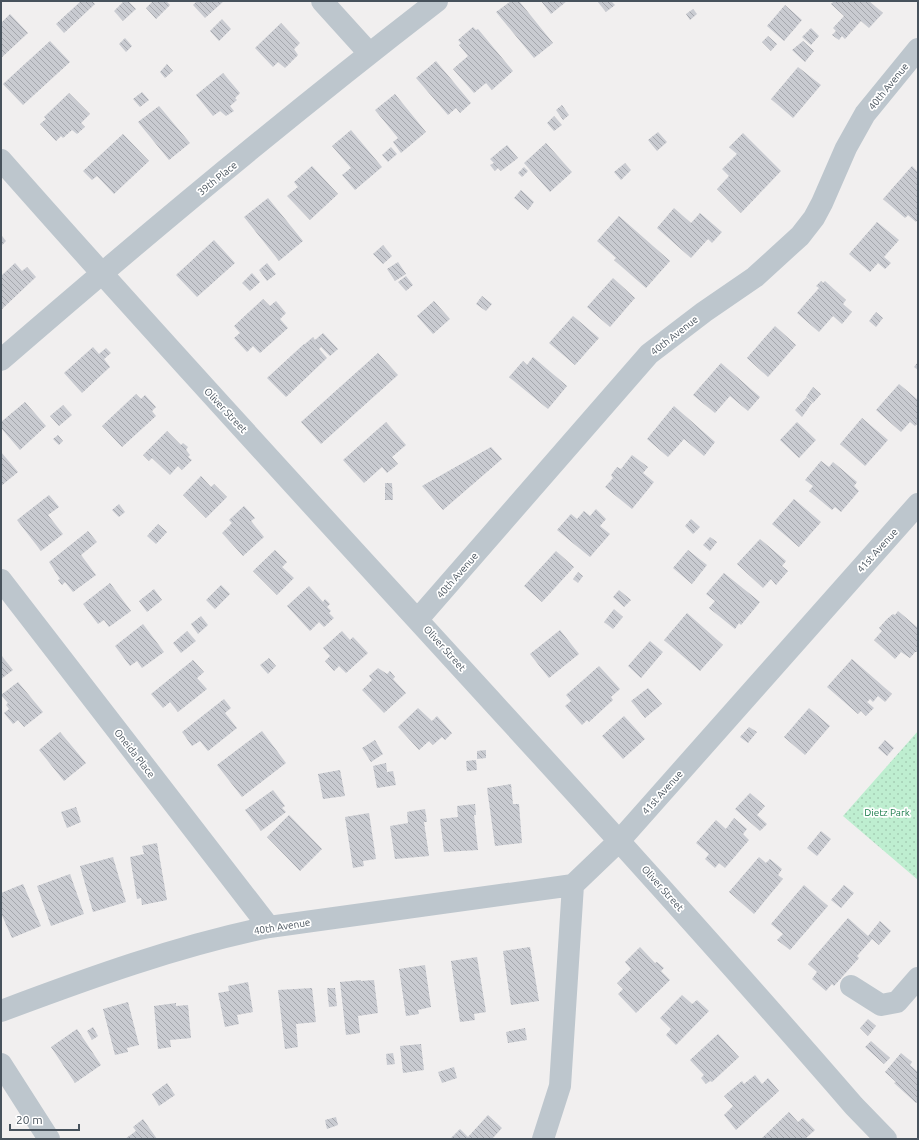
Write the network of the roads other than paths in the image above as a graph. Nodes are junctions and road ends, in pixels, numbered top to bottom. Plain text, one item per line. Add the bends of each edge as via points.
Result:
1 (322, 1) edge
2 (437, 1) edge
3 (918, 49) edge
4 (369, 53) junction
5 (1, 160) edge
6 (101, 273) junction
7 (1, 360) edge
8 (918, 504) edge
9 (1, 580) edge
10 (418, 619) junction
11 (620, 840) junction
12 (574, 885) junction
13 (269, 927) junction
14 (918, 978) edge
15 (852, 986) dead end
16 (1, 1011) edge
17 (1, 1064) edge
18 (49, 1139) edge
19 (543, 1139) edge
20 (886, 1139) edge

1 - 4 street
2 - 4 street, 39th Place
3 - 10 street, 40th Avenue via 864,114 822,203 800,236 755,277 649,354
4 - 6 street, 39th Place
5 - 6 street, Oliver Street
6 - 7 street, 39th Place
6 - 10 street, Oliver Street
8 - 11 street, 41st Avenue
9 - 13 street, Oneida Place
10 - 11 street, Oliver Street
11 - 12 street, 41st Avenue
11 - 20 street, Oliver Street
12 - 13 street, 40th Avenue
12 - 19 street via 560,1086
13 - 16 street, 40th Avenue via 150,958
14 - 15 street via 897,1002 881,1005
17 - 18 street

